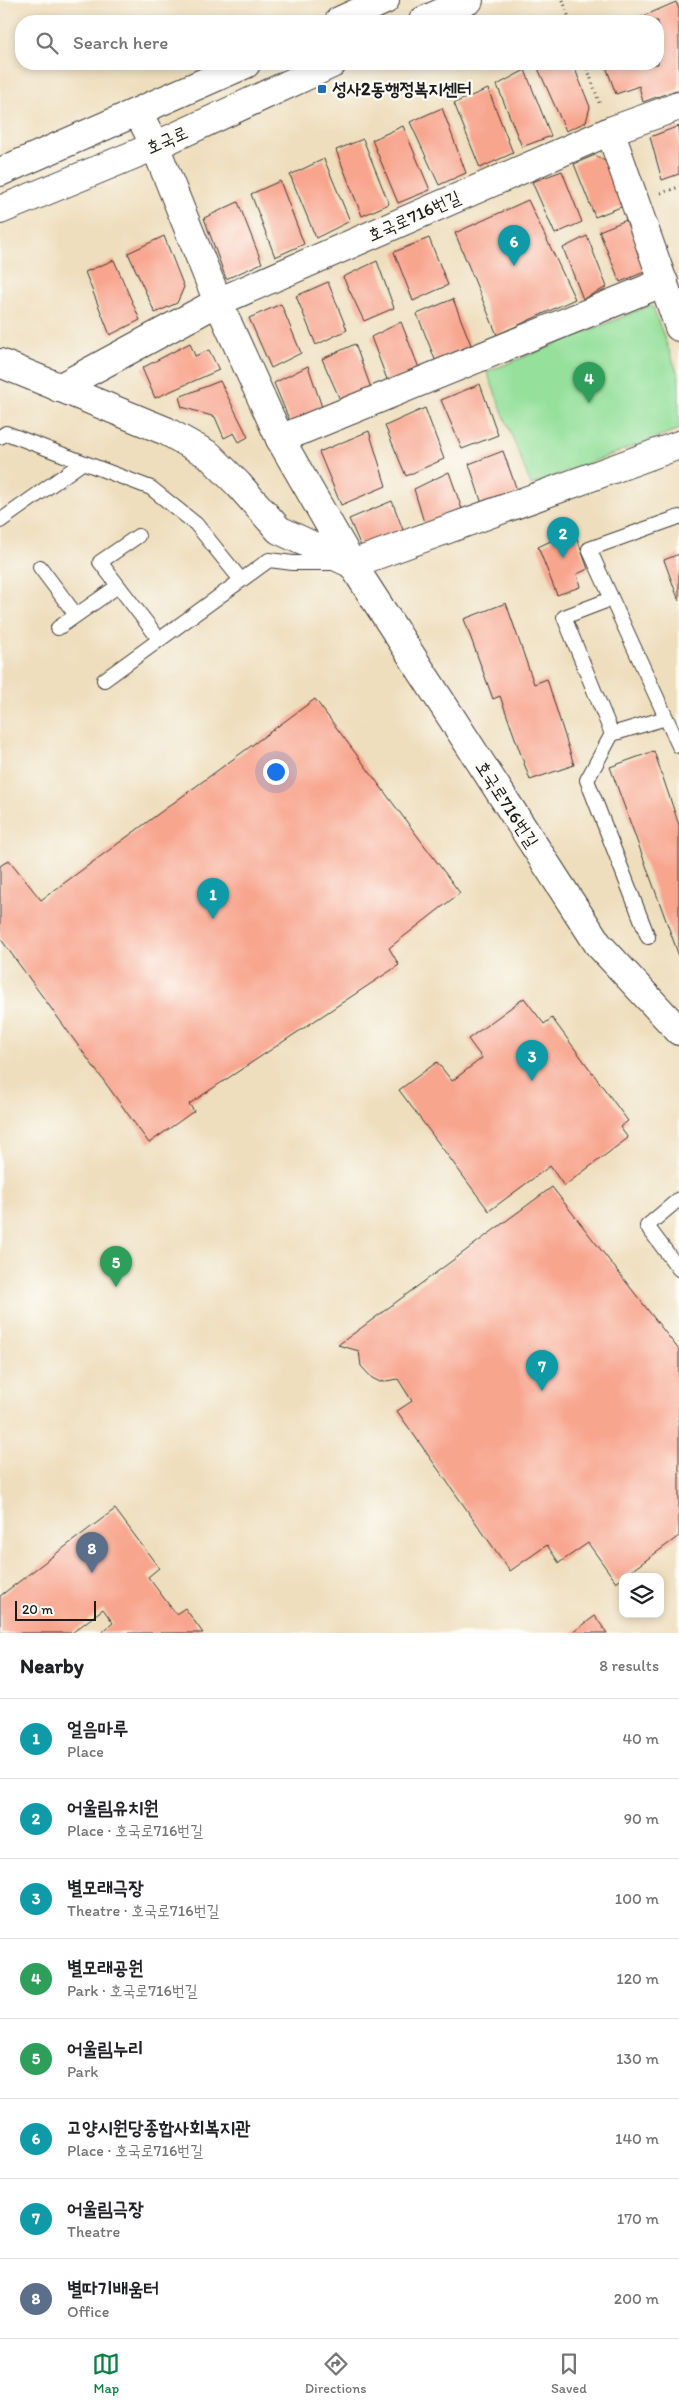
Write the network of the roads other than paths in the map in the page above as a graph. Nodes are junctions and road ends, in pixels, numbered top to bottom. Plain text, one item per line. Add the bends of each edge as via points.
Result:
1 (385, 0) edge
2 (469, 0) edge
3 (352, 15) edge
4 (436, 15) edge
5 (232, 70) edge
6 (319, 70) edge
7 (679, 106) edge
8 (138, 112) junction
9 (610, 131) junction
10 (155, 146) junction
11 (0, 172) edge
12 (0, 210) edge
13 (664, 282) junction
14 (218, 302) junction
15 (679, 327) edge
16 (0, 363) edge
17 (59, 388) junction
18 (0, 437) edge
19 (280, 439) junction
20 (679, 445) edge
21 (82, 463) junction
22 (679, 517) edge
23 (0, 521) edge
24 (138, 536) dead end
25 (352, 564) junction
26 (40, 567) dead end
27 (241, 580) junction
28 (118, 586) junction
29 (611, 598) junction
30 (76, 615) junction
31 (58, 628) dead end
32 (159, 640) junction
33 (104, 680) dead end
34 (666, 718) junction
35 (612, 734) junction
36 (679, 746) edge
37 (648, 937) dead end
38 (679, 1031) edge
39 (679, 1199) edge
40 (679, 1269) edge

1 - 3 street
2 - 4 street
5 - 8 street, 호국로
6 - 10 street, 호국로
7 - 9 street, 호국로716번길
8 - 10 street, 호국로716번길
8 - 11 street, 호국로
9 - 13 street
9 - 14 street, 호국로716번길
10 - 12 street, 호국로
10 - 14 street, 호국로716번길
13 - 15 street
13 - 19 street
14 - 17 street
14 - 19 street, 호국로716번길
16 - 17 street
17 - 25 street via 166,431 209,455 279,530
18 - 21 lane via 6,433
19 - 25 street, 호국로716번길
20 - 25 street
21 - 23 lane
21 - 27 lane via 151,488 196,524
22 - 29 lane via 588,549
24 - 28 lane via 100,562
25 - 27 lane via 268,560
25 - 38 street, 호국로716번길 via 598,944
26 - 30 lane
27 - 32 lane
28 - 30 lane
28 - 32 lane
29 - 34 lane
29 - 35 lane via 564,617
30 - 31 lane
32 - 33 lane
34 - 35 lane
34 - 36 lane
35 - 37 lane via 586,780
39 - 40 lane via 647,1226

